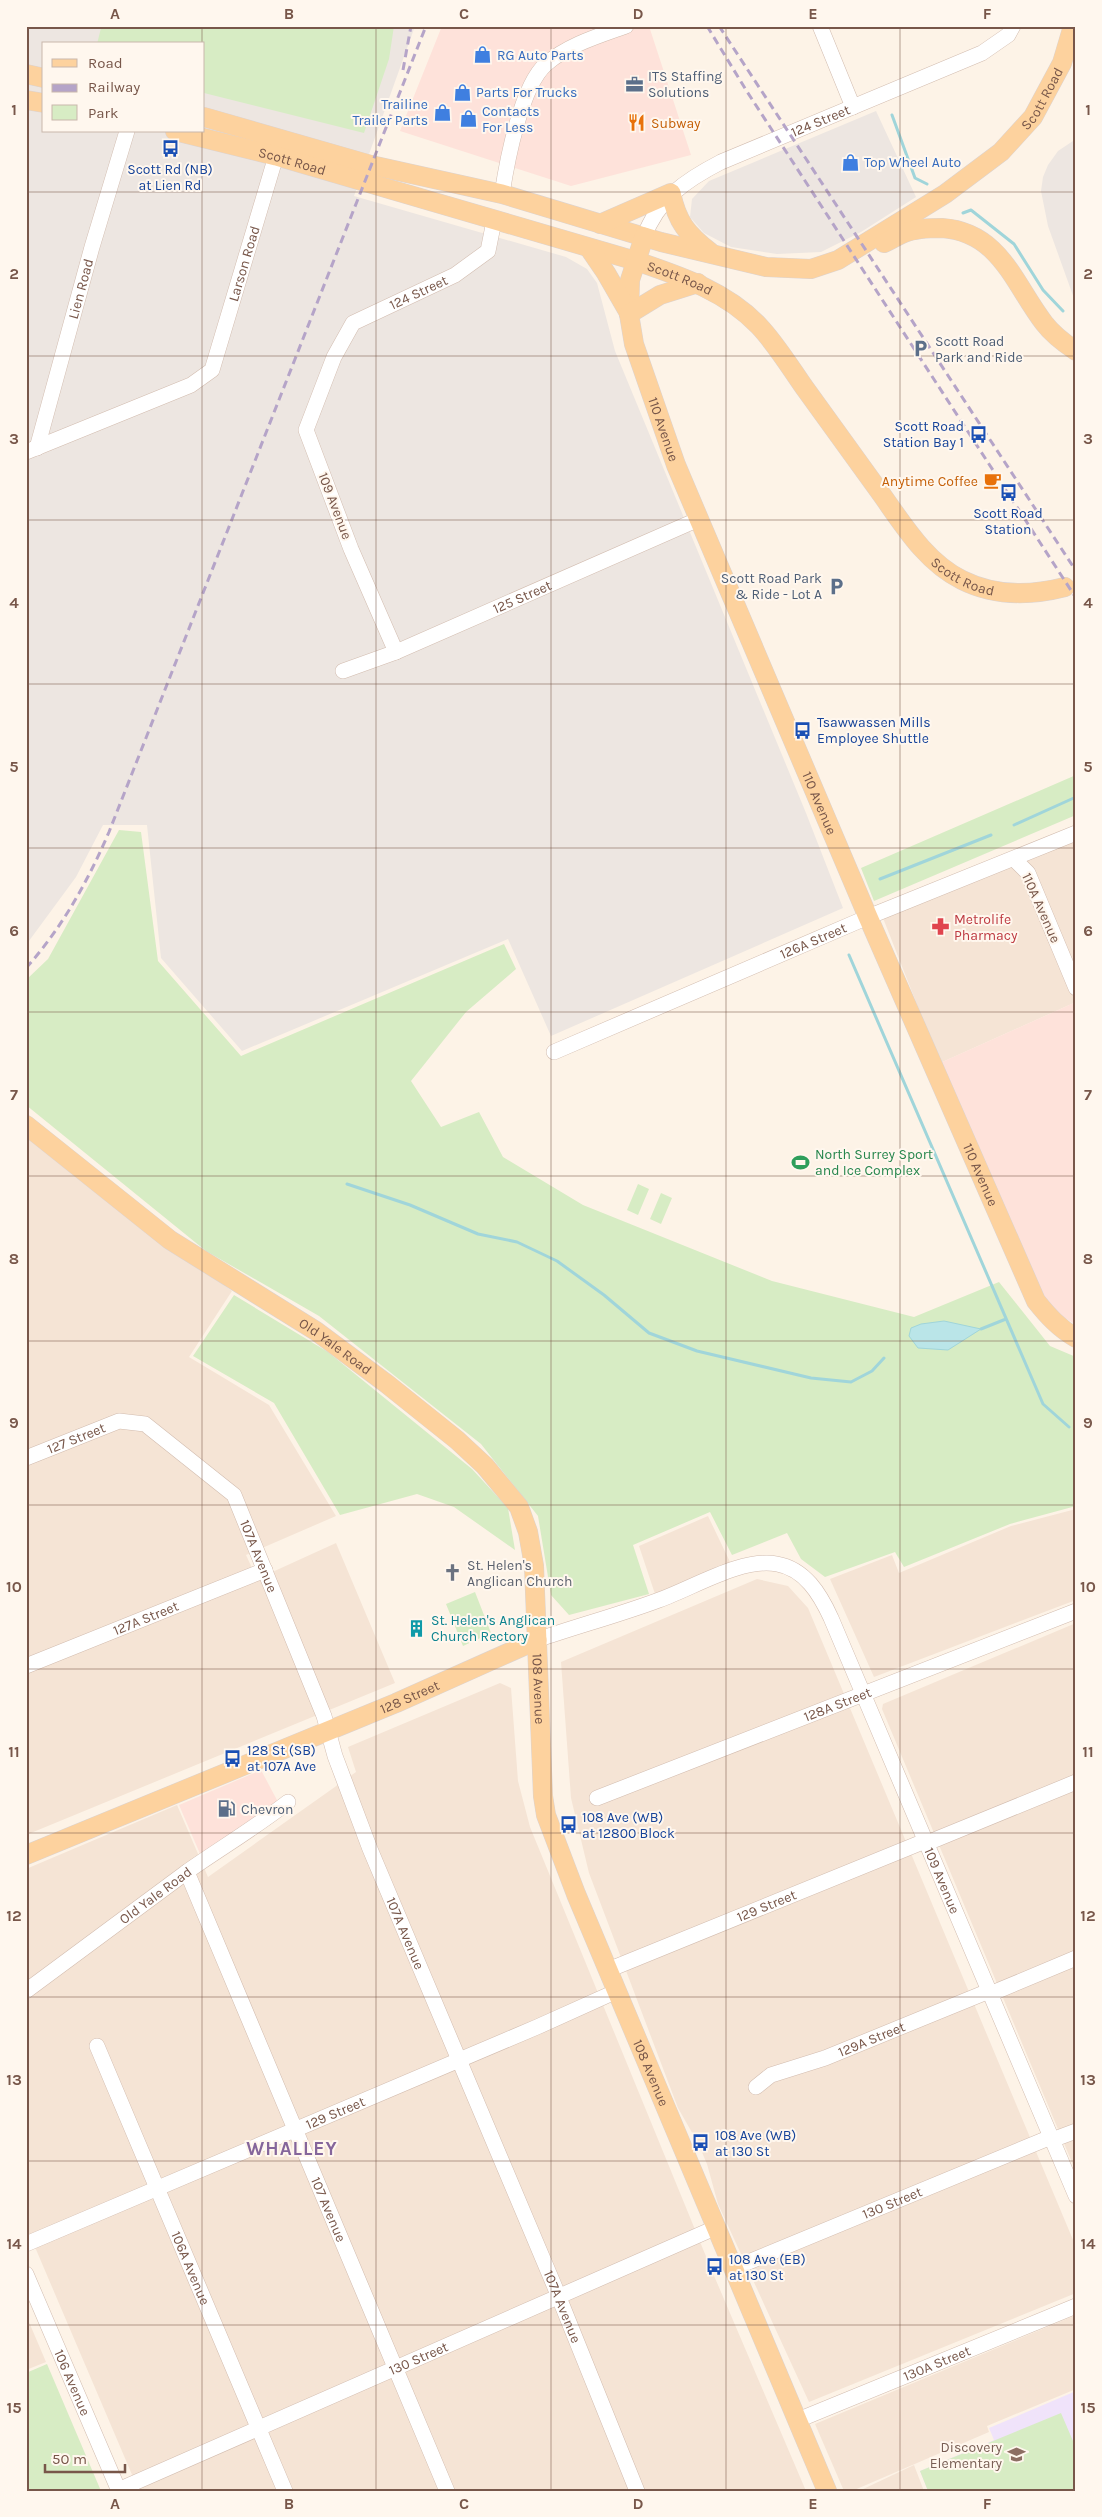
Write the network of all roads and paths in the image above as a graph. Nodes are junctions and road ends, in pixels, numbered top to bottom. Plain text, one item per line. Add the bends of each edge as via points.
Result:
1 (626, 26) edge
2 (820, 26) edge
3 (1013, 26) edge
4 (1073, 26) edge
5 (26, 74) edge
6 (42, 78) edge
7 (26, 100) edge
8 (42, 103) edge
9 (853, 107) junction
10 (205, 117) edge
11 (126, 132) edge
12 (179, 132) edge
13 (276, 156) junction
14 (671, 193) junction
15 (502, 194) junction
16 (494, 221) junction
17 (600, 224) junction
18 (644, 237) junction
19 (588, 248) junction
20 (713, 254) junction
21 (838, 260) junction
22 (636, 261) junction
23 (698, 284) junction
24 (629, 314) junction
25 (1076, 351) edge
26 (334, 357) joint
27 (32, 450) edge
28 (699, 519) junction
29 (1065, 587) dead end
30 (396, 652) junction
31 (343, 671) dead end
32 (1076, 833) edge
33 (1014, 859) junction
34 (868, 917) junction
35 (1076, 988) edge
36 (554, 1052) dead end
37 (26, 1125) edge
38 (1069, 1334) edge
39 (126, 1421) joint
40 (26, 1458) edge
41 (265, 1570) junction
42 (797, 1572) joint
43 (1076, 1611) edge
44 (537, 1640) junction
45 (26, 1666) edge
46 (864, 1694) junction
47 (328, 1730) junction
48 (1076, 1782) edge
49 (598, 1798) dead end
50 (288, 1802) dead end
51 (926, 1842) junction
52 (26, 1854) edge
53 (187, 1872) junction
54 (1076, 1958) edge
55 (608, 1970) junction
56 (617, 1990) junction
57 (26, 1991) edge
58 (989, 1992) junction
59 (97, 2046) dead end
60 (459, 2060) junction
61 (756, 2087) dead end
62 (295, 2129) junction
63 (1076, 2131) edge
64 (1051, 2139) junction
65 (156, 2188) junction
66 (1076, 2196) edge
67 (717, 2228) junction
68 (26, 2244) edge
69 (734, 2268) junction
70 (26, 2274) edge
71 (558, 2297) junction
72 (1076, 2306) edge
73 (395, 2368) junction
74 (798, 2420) junction
75 (257, 2428) junction
76 (119, 2490) edge
77 (285, 2491) edge
78 (447, 2491) edge
79 (637, 2491) edge
80 (828, 2491) edge

1 - 15 street via 568,49 538,73 526,99
2 - 9 street
3 - 9 street, 124 Street via 1008,35 982,53
4 - 21 main road, Scott Road via 1062,63 1033,116 1001,152 945,194
5 - 6 main road
7 - 8 main road
9 - 14 street, 124 Street via 720,162
10 - 15 main road, Scott Road via 372,165
11 - 27 street, Lien Road
12 - 13 main road, Scott Road
13 - 16 main road, Scott Road
13 - 27 street, Larson Road via 212,370 191,385
14 - 17 main road
14 - 18 street, 124 Street via 650,220
14 - 20 main road via 679,221
15 - 17 main road, Scott Road
16 - 19 main road, Scott Road
16 - 26 street, 124 Street via 488,252 455,276 353,323
17 - 18 main road, Scott Road
18 - 20 main road, Scott Road
18 - 22 main road, 110 Avenue
19 - 22 main road, Scott Road
19 - 24 main road
20 - 21 main road, Scott Road via 792,270 811,269
21 - 25 main road via 914,231 952,229 971,234 1001,258 1045,324
22 - 23 main road, Scott Road
22 - 24 main road, 110 Avenue via 630,280
23 - 24 main road via 660,295
23 - 29 main road, Scott Road via 722,297 759,326 888,504 932,559 962,580 999,592 1032,593
24 - 28 main road, 110 Avenue via 634,344 676,465
26 - 30 street, 109 Avenue via 306,430 351,549
28 - 30 street, 125 Street
28 - 34 main road, 110 Avenue
30 - 31 street, 125 Street
32 - 33 street, 126A Street
33 - 34 street, 126A Street
33 - 35 street, 110A Avenue via 1028,873
34 - 36 street, 126A Street
34 - 38 main road, 110 Avenue via 1036,1301 1047,1316
37 - 44 main road, Old Yale Road via 170,1240 316,1331 441,1426 485,1466 519,1507 528,1532 535,1573
39 - 40 street, 127 Street
39 - 41 street, 107A Avenue via 145,1424 234,1495
41 - 45 street, 127A Street
41 - 47 street, 107A Avenue
42 - 44 street, 128 Street via 775,1563 751,1564 662,1600
42 - 46 street, 109 Avenue via 815,1588 826,1606
43 - 46 street, 128A Street
44 - 47 main road, 128 Street
44 - 55 main road, 108 Avenue via 546,1815
46 - 49 street, 128A Street
46 - 51 street, 109 Avenue
47 - 52 main road, 128 Street
47 - 60 street, 107A Avenue via 370,1849
48 - 51 street, 129 Street
50 - 53 street, Old Yale Road
51 - 55 street, 129 Street
51 - 58 street, 109 Avenue
53 - 57 street, Old Yale Road
53 - 62 street, 107 Avenue
54 - 58 street, 129A Street
55 - 56 main road, 108 Avenue
56 - 60 street, 129 Street
56 - 67 main road, 108 Avenue
58 - 61 street, 129A Street via 825,2058 770,2075
58 - 64 street, 109 Avenue
59 - 65 street, 106A Avenue
60 - 62 street, 129 Street
60 - 71 street, 107A Avenue
62 - 65 street, 129 Street
62 - 73 street, 107 Avenue
63 - 64 street, 130 Street
64 - 66 street, 109 Avenue
64 - 69 street, 130 Street
65 - 68 street, 129 Street
65 - 75 street, 106A Avenue
67 - 69 main road, 108 Avenue
67 - 71 street, 130 Street
69 - 74 main road, 108 Avenue
70 - 76 street, 106 Avenue
71 - 73 street, 130 Street
71 - 79 street, 107A Avenue
72 - 74 street, 130A Street
73 - 75 street, 130 Street
73 - 78 street, 107 Avenue
74 - 80 main road, 108 Avenue
75 - 76 street, 130 Street
75 - 77 street, 106A Avenue

